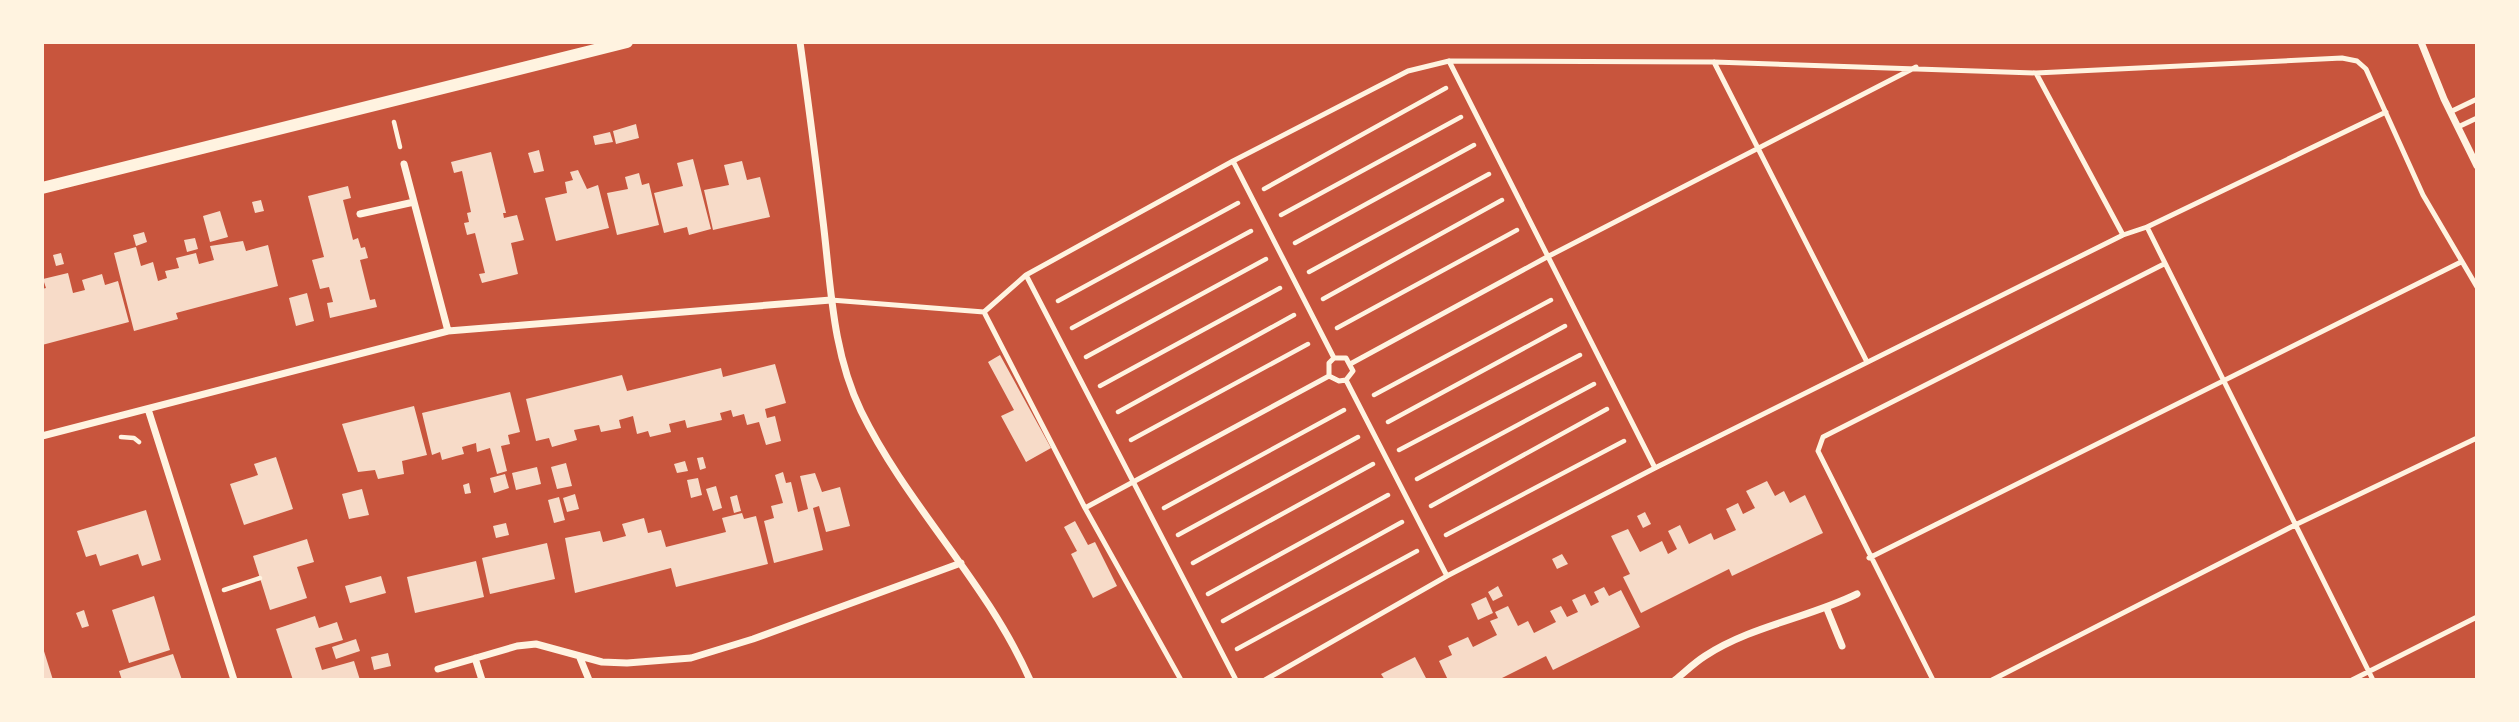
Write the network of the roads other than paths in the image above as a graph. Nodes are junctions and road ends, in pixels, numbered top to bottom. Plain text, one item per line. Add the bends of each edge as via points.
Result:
1 (626, 42) edge
2 (800, 42) edge
3 (2421, 42) edge
4 (1449, 61) junction
5 (1714, 61) junction
6 (1916, 66) junction
7 (2036, 73) junction
8 (2477, 99) edge
9 (2450, 111) junction
10 (2386, 112) junction
11 (2477, 118) edge
12 (2458, 127) junction
13 (1759, 149) junction
14 (1233, 161) junction
15 (404, 164) road end
16 (2477, 166) edge
17 (42, 188) edge
18 (414, 202) junction
19 (360, 214) dead end
20 (2147, 227) junction
21 (2123, 235) junction
22 (1547, 257) junction
23 (2460, 262) junction
24 (2164, 264) junction
25 (1026, 275) junction
26 (2477, 287) edge
27 (831, 300) junction
28 (984, 312) junction
29 (448, 331) junction
30 (1334, 358) junction
31 (1867, 362) junction
32 (1352, 363) junction
33 (1329, 376) junction
34 (1346, 380) junction
35 (2223, 382) junction
36 (148, 409) junction
37 (42, 436) edge
38 (2477, 438) edge
39 (1655, 468) junction
40 (1134, 482) junction
41 (1085, 508) junction
42 (2295, 525) junction
43 (1869, 558) junction
44 (961, 563) junction
45 (1447, 576) junction
46 (1857, 594) dead end
47 (1827, 609) junction
48 (2477, 617) edge
49 (1842, 646) dead end
50 (475, 658) junction
51 (580, 658) junction
52 (438, 669) dead end
53 (2368, 671) junction
54 (234, 680) edge
55 (482, 680) edge
56 (589, 680) edge
57 (1030, 680) edge
58 (1181, 680) edge
59 (1236, 680) edge
60 (1265, 680) edge
61 (1675, 680) edge
62 (1933, 680) edge
63 (1992, 680) edge
64 (2352, 680) edge
65 (2373, 680) edge

1 - 17 street
2 - 27 street
3 - 9 street
4 - 5 lane
4 - 14 lane via 1408,71
4 - 22 lane
5 - 6 lane
5 - 13 lane
6 - 7 lane
6 - 13 lane
7 - 10 lane via 2342,58 2357,61 2365,69
7 - 21 lane
8 - 9 lane
9 - 12 street
10 - 20 lane
10 - 23 lane via 2423,195
11 - 12 lane
12 - 16 street
13 - 22 lane
13 - 31 lane
14 - 25 lane
14 - 30 lane
15 - 18 street
18 - 19 street
18 - 29 street
20 - 21 lane
20 - 24 lane
21 - 31 lane
22 - 32 lane
22 - 39 lane
23 - 26 lane
23 - 35 lane
24 - 35 lane
24 - 43 lane via 1823,437 1818,451
25 - 28 lane
25 - 40 lane
27 - 28 lane
27 - 29 street
27 - 44 street via 840,353 862,413 911,494
28 - 41 lane
29 - 36 street
30 - 32 lane
30 - 33 lane
31 - 39 lane
32 - 34 lane via 1353,371
33 - 34 lane via 1339,382
33 - 40 lane
34 - 45 lane
35 - 42 lane
35 - 43 lane
36 - 37 street
36 - 54 street
38 - 42 lane
39 - 45 lane
40 - 41 lane
40 - 59 lane
41 - 58 lane
42 - 53 lane
42 - 63 lane
43 - 62 lane
44 - 51 street via 691,658 627,663
44 - 57 street
45 - 60 lane
46 - 47 street
47 - 49 street
47 - 61 street via 1742,637 1705,656
48 - 53 lane
50 - 51 street via 536,644
50 - 52 street
50 - 55 street
51 - 56 street
53 - 64 lane
53 - 65 lane

